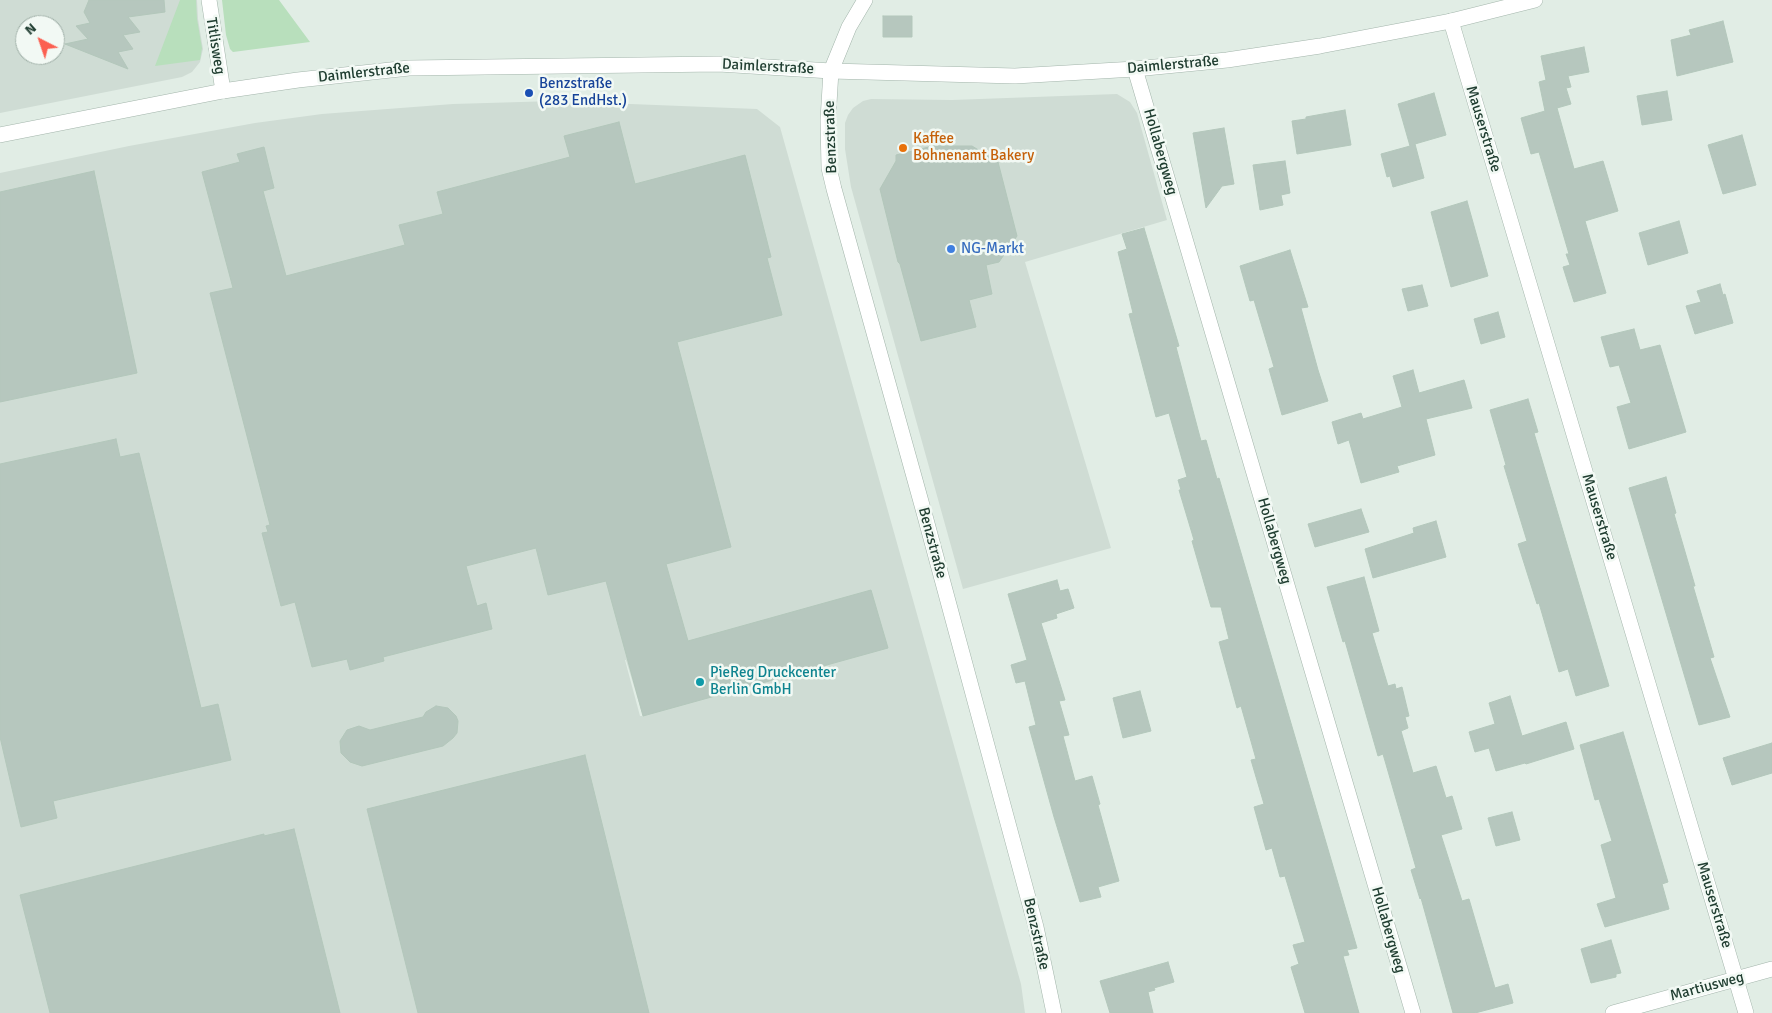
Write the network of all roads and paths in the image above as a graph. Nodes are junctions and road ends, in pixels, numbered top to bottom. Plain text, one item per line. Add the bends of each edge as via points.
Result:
1 (209, 0) edge
2 (865, 0) edge
3 (1535, 0) edge
4 (1451, 21) junction
5 (1135, 69) junction
6 (831, 71) junction
7 (223, 91) junction
8 (0, 135) edge
9 (1772, 969) edge
10 (1735, 978) junction
11 (1054, 1013) edge
12 (1413, 1013) edge
13 (1613, 1013) edge
14 (1746, 1013) edge

1 - 7 street, Titlisweg
2 - 6 street, Benzstraße via 849,27
3 - 4 street, Daimlerstraße
4 - 5 street, Daimlerstraße via 1320,46
4 - 10 street, Mauserstraße
5 - 6 street, Daimlerstraße via 1015,76
5 - 12 street, Hollabergweg
6 - 7 street, Daimlerstraße via 701,64 409,68
6 - 11 street, Benzstraße via 828,120 834,189 930,531 1033,918
7 - 8 street, Daimlerstraße
9 - 10 street, Martiusweg
10 - 13 street, Martiusweg
10 - 14 street, Mauserstraße

